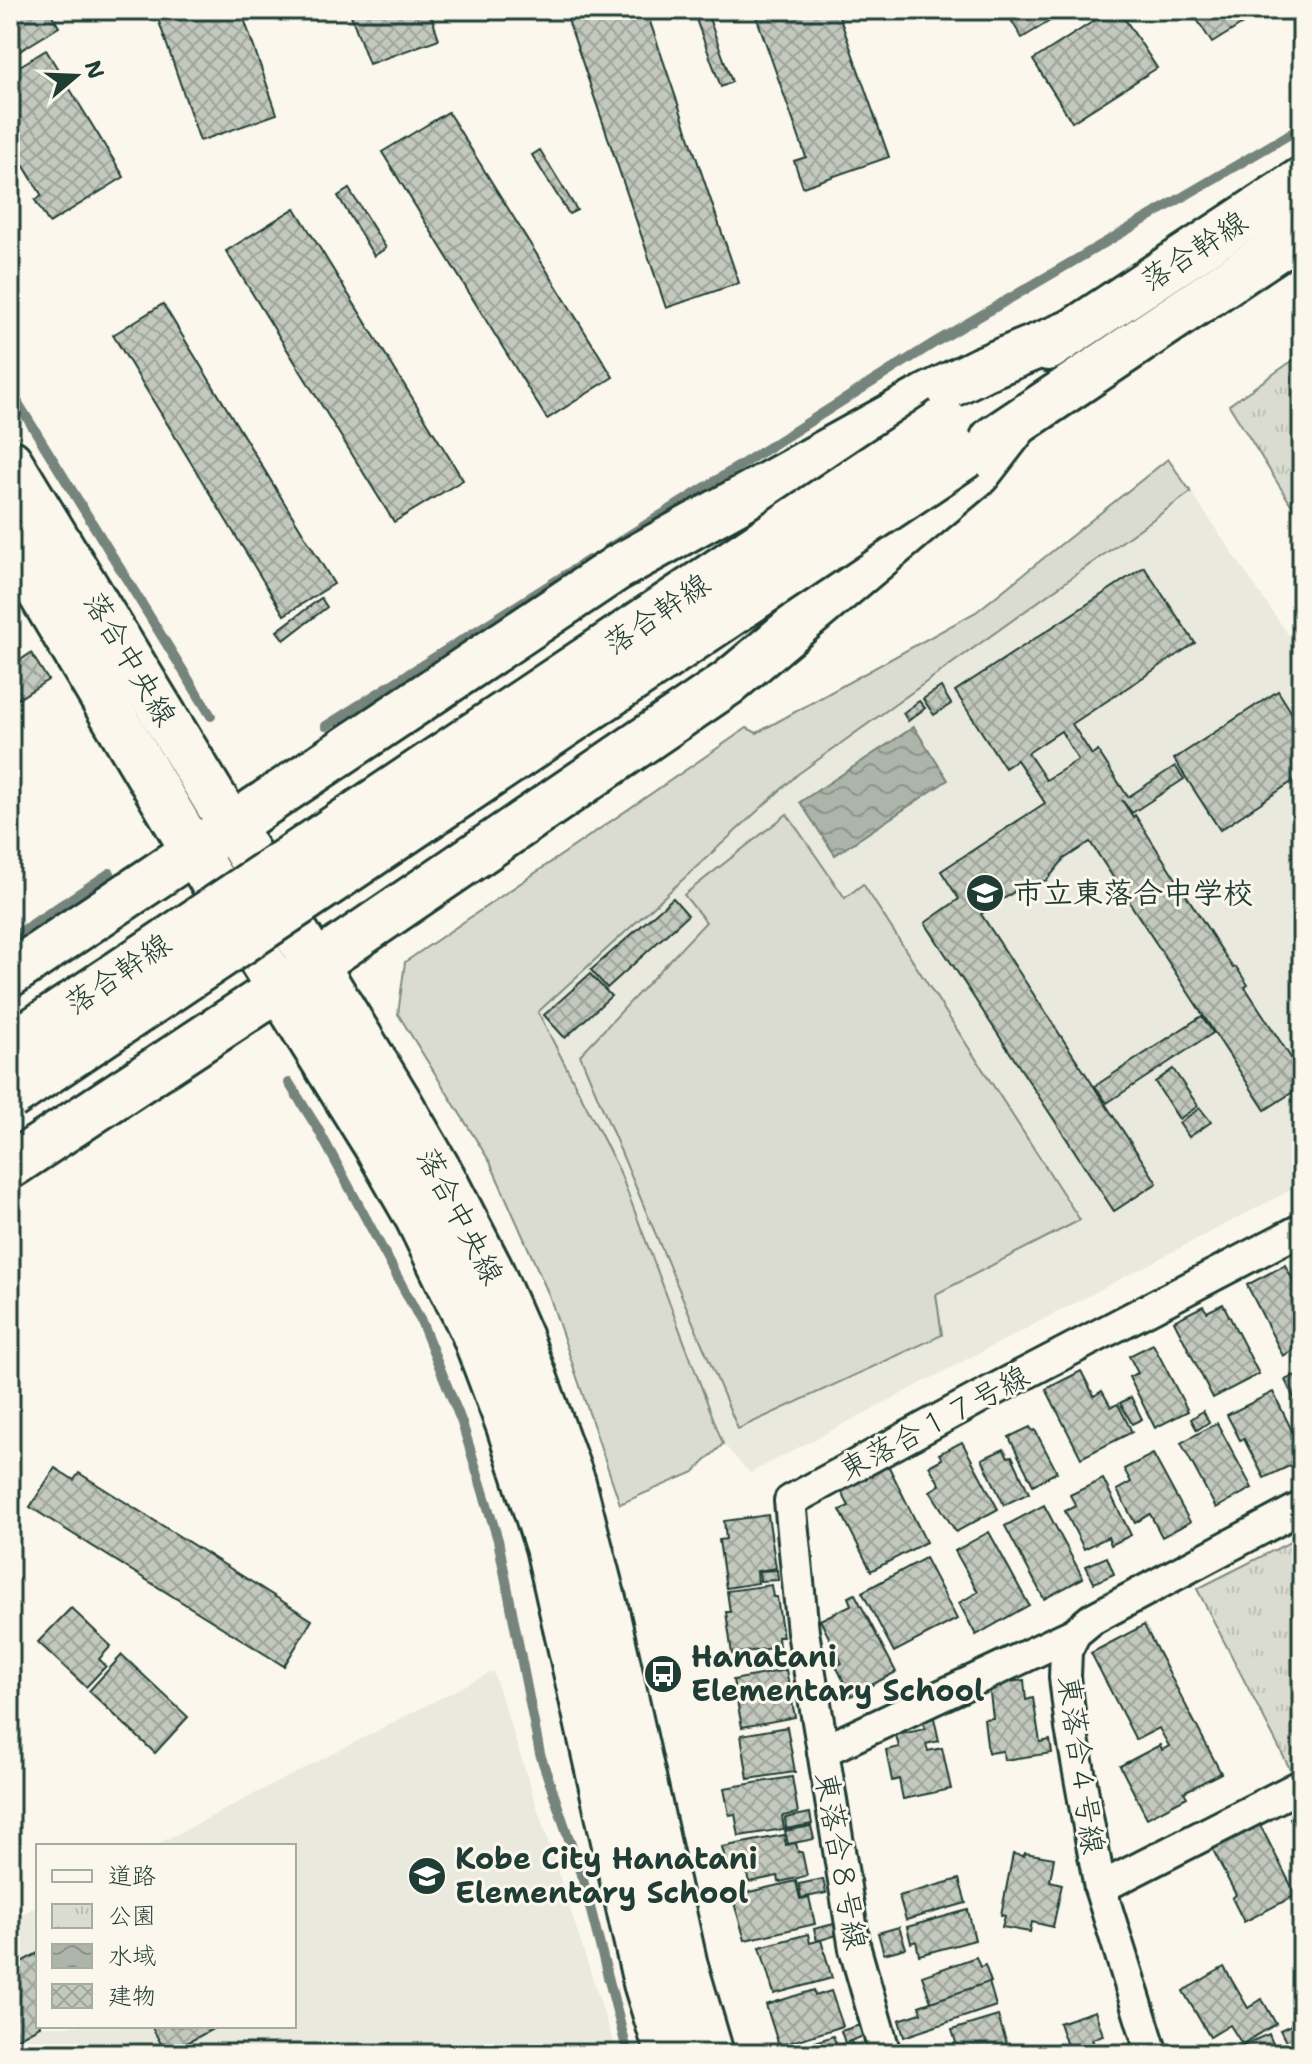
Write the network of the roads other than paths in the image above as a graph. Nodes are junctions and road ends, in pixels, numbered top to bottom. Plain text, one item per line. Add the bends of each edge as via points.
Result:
1 (1302, 180) edge
2 (1302, 232) edge
3 (1072, 332) junction
4 (1016, 424) junction
5 (956, 438) junction
6 (10, 462) edge
7 (10, 542) edge
8 (231, 825) junction
9 (193, 850) junction
10 (315, 965) junction
11 (10, 974) edge
12 (278, 989) junction
13 (10, 1046) edge
14 (10, 1097) edge
15 (10, 1166) edge
16 (1299, 1236) edge
17 (1302, 1507) edge
18 (1075, 1633) junction
19 (823, 1751) junction
20 (1302, 1785) edge
21 (1100, 1888) junction
22 (668, 2054) edge
23 (711, 2054) edge
24 (885, 2054) edge
25 (1152, 2054) edge

1 - 3 street, 落合幹線
2 - 4 street, 落合幹線
3 - 5 street, 落合幹線
3 - 8 street via 928,396 617,568
4 - 5 street, 落合幹線
4 - 10 street via 978,473 728,683
5 - 13 street, 落合幹線, bridge
5 - 14 street, 落合幹線, bridge
6 - 8 street, 落合中央線
7 - 9 street, 落合中央線
8 - 9 street
8 - 10 street, 落合中央線
9 - 11 street
9 - 12 street, 落合中央線
10 - 12 street
10 - 23 street, 落合中央線 via 475,1238 548,1410 587,1535 685,1966
12 - 15 street
12 - 22 street, 落合中央線 via 418,1218 473,1331 509,1426 548,1547 646,1983
16 - 19 street, 東落合１７号線 via 986,1394 790,1501 803,1632
17 - 18 street, 東落合４号線 via 1181,1569
18 - 19 street, 東落合８号線
18 - 21 street, 東落合４号線 via 1066,1651 1065,1677
19 - 24 street, 東落合８号線 via 855,1949
20 - 21 street
21 - 25 street, 東落合４号線

